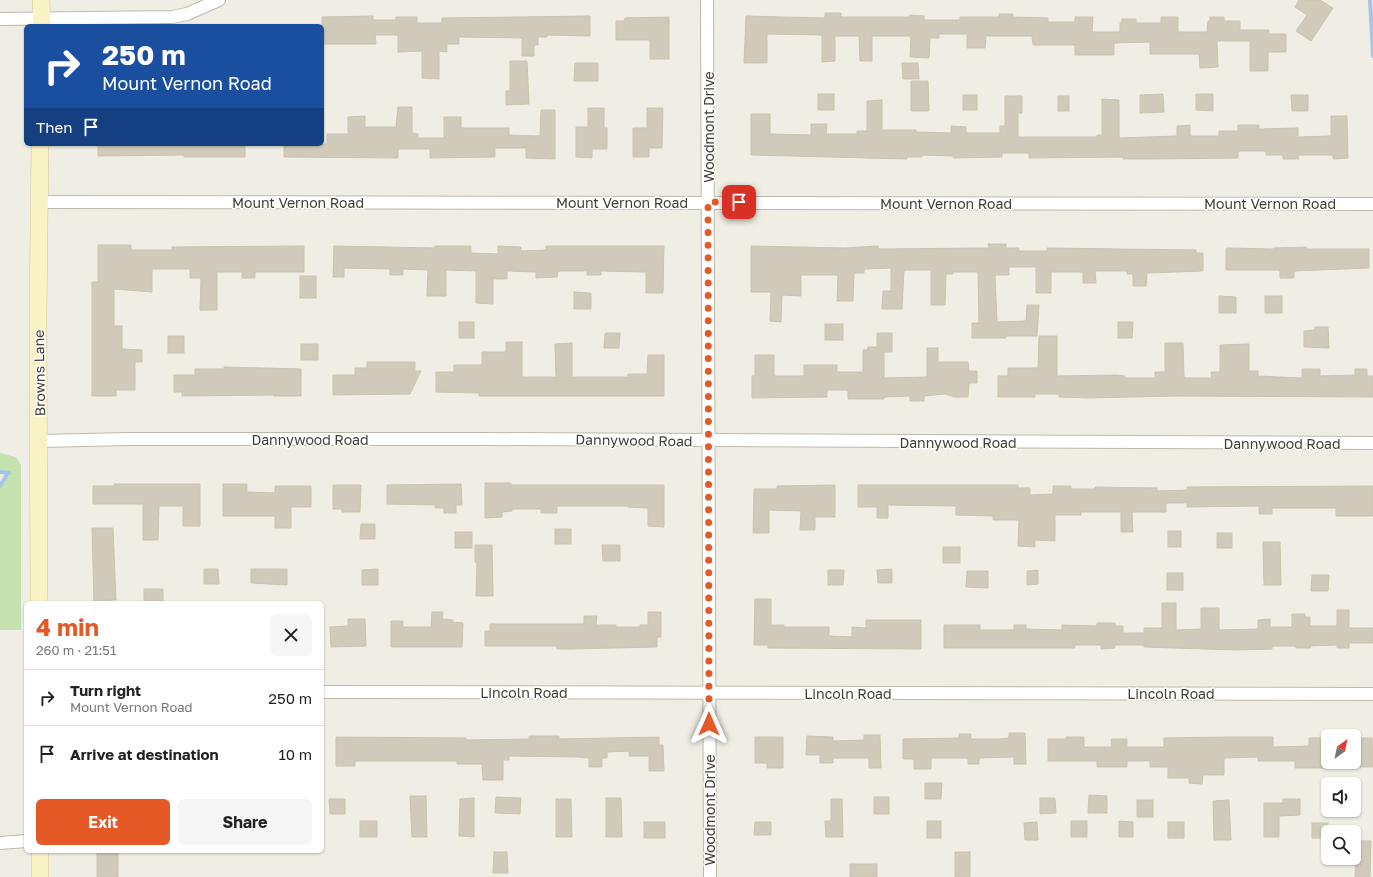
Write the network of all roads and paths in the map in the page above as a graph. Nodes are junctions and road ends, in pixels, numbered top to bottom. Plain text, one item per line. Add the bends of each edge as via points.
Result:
1 (41, 0) edge
2 (219, 0) edge
3 (707, 0) edge
4 (0, 19) edge
5 (42, 23) edge
6 (40, 146) edge
7 (40, 202) junction
8 (708, 202) junction
9 (1369, 204) edge
10 (40, 441) junction
11 (708, 441) junction
12 (1373, 443) edge
13 (39, 601) edge
14 (324, 692) edge
15 (709, 693) junction
16 (1373, 694) edge
17 (24, 841) edge
18 (0, 843) edge
19 (40, 853) edge
20 (40, 877) edge
21 (710, 877) edge

1 - 5 street
2 - 5 street via 187,14 172,17
3 - 8 street, Woodmont Drive
4 - 5 street
6 - 7 street, Browns Lane
7 - 8 street, Mount Vernon Road
7 - 10 street, Browns Lane
8 - 9 street, Mount Vernon Road
8 - 11 street, Woodmont Drive
10 - 11 street, Dannywood Road
10 - 13 street, Browns Lane
11 - 12 street, Dannywood Road
11 - 15 street, Woodmont Drive
14 - 15 street, Lincoln Road
15 - 16 street, Lincoln Road
15 - 21 street, Woodmont Drive
17 - 18 street
19 - 20 street

